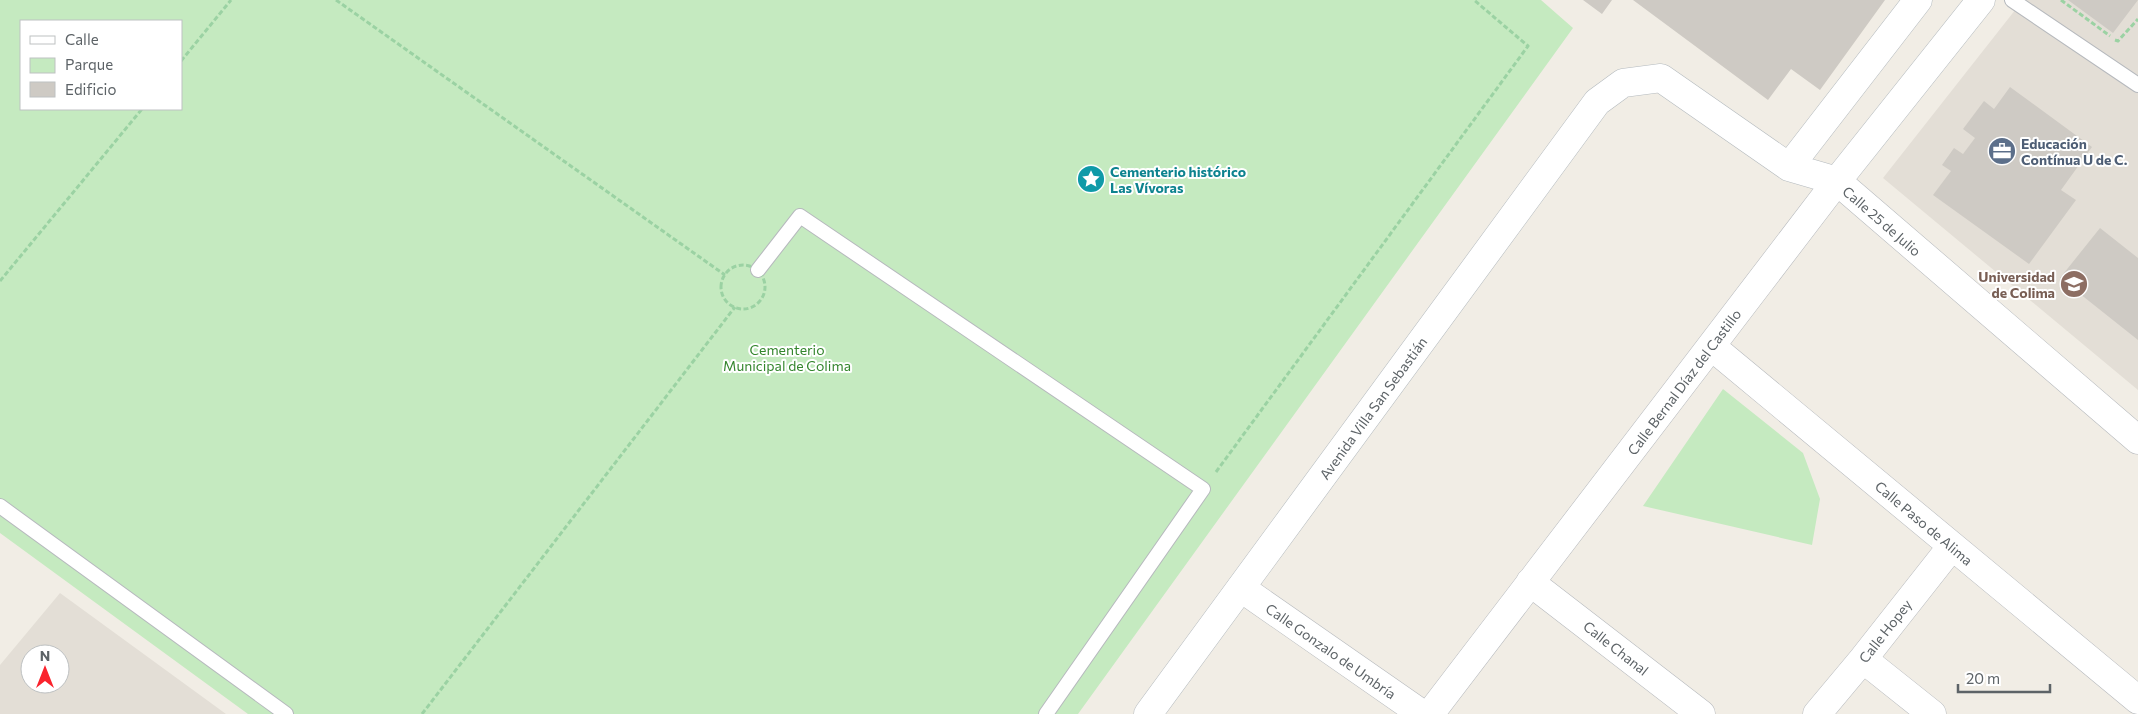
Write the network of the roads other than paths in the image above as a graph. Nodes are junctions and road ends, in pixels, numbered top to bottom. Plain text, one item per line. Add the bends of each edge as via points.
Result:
1 (1918, 0) edge
2 (1981, 0) edge
3 (2012, 0) edge
4 (2138, 85) edge
5 (1597, 102) joint
6 (1789, 167) junction
7 (1837, 181) junction
8 (758, 270) dead end
9 (1711, 346) junction
10 (2138, 440) edge
11 (0, 506) edge
12 (1952, 546) junction
13 (1530, 582) junction
14 (1241, 588) junction
15 (1863, 659) junction
16 (2138, 700) edge
17 (286, 714) edge
18 (1046, 714) edge
19 (1148, 714) edge
20 (1422, 714) edge
21 (1430, 714) edge
22 (1701, 714) edge
23 (1817, 714) edge
24 (1932, 714) edge

1 - 6 street
2 - 7 street, Calle Bernal Díaz del Castillo
3 - 4 lane
5 - 6 street, Calle 25 de Julio via 1623,83 1660,78
5 - 14 street, Avenida Villa San Sebastián
6 - 7 street, Calle 25 de Julio
7 - 9 street, Calle Bernal Díaz del Castillo
7 - 10 street, Calle 25 de Julio
8 - 18 lane via 800,216 1203,490
9 - 12 street, Calle Paso de Alima
9 - 13 street, Calle Bernal Díaz del Castillo
11 - 17 lane
12 - 15 street, Calle Hopey
12 - 16 street, Calle Paso de Alima
13 - 21 street, Calle Bernal Díaz del Castillo
13 - 22 street, Calle Chanal
14 - 19 street, Avenida Villa San Sebastián
14 - 20 street, Calle Gonzalo de Umbría
15 - 23 street, Calle Hopey
15 - 24 street

